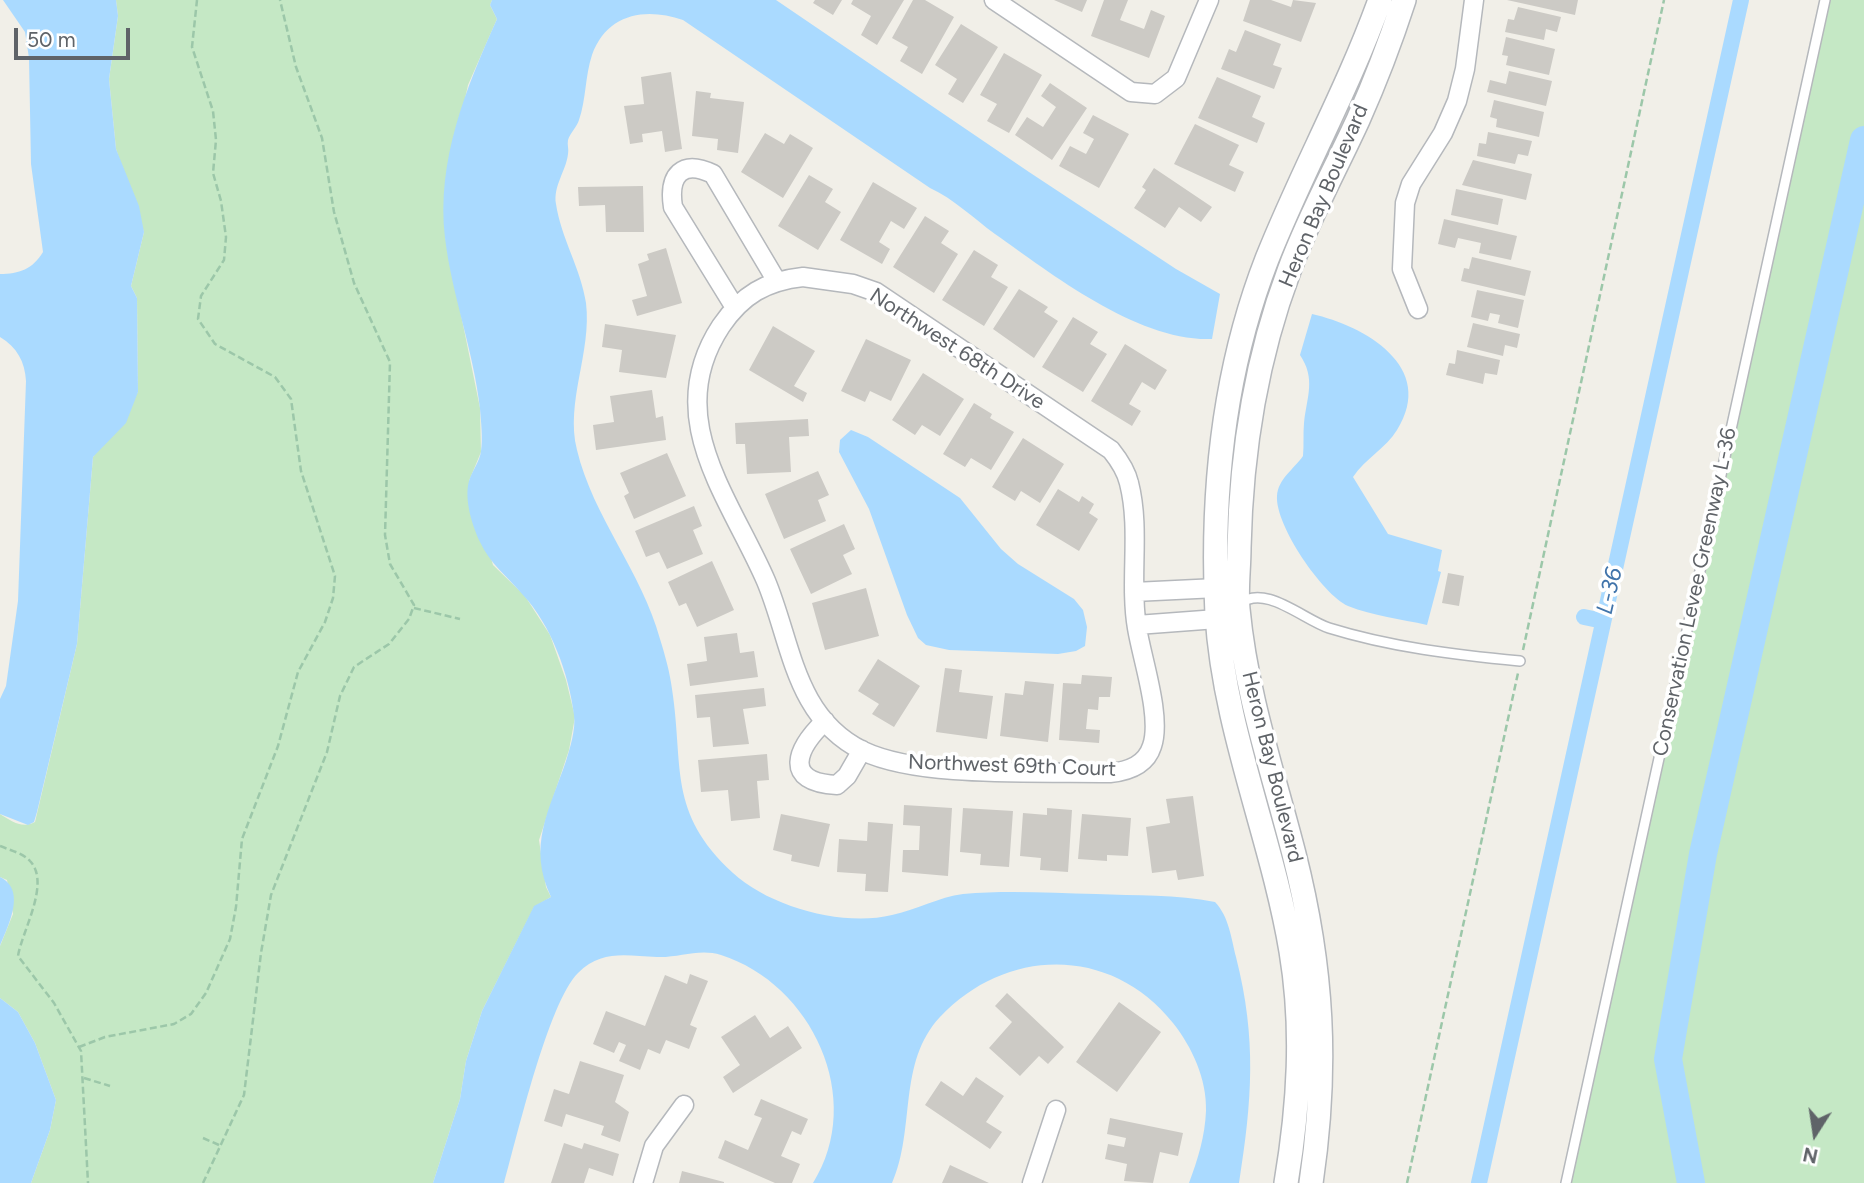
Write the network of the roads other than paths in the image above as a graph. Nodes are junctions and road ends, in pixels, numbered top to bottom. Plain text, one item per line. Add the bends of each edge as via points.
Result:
1 (994, 0) edge
2 (1209, 0) edge
3 (1380, 0) edge
4 (1404, 0) edge
5 (1474, 0) edge
6 (1825, 0) edge
7 (776, 280) junction
8 (734, 306) junction
9 (1418, 309) dead end
10 (1217, 589) junction
11 (1134, 592) junction
12 (1238, 607) junction
13 (1217, 619) junction
14 (1137, 625) junction
15 (1520, 661) road end
16 (825, 721) junction
17 (862, 750) junction
18 (684, 1105) dead end
19 (1056, 1110) dead end
20 (643, 1183) edge
21 (1032, 1183) edge
22 (1286, 1183) edge
23 (1311, 1183) edge
24 (1566, 1183) edge

1 - 2 street via 1131,92 1155,94 1176,78
3 - 10 street, Heron Bay Boulevard via 1262,273 1245,323 1219,464
4 - 12 street, Heron Bay Boulevard via 1359,117 1286,280 1262,363 1242,471
5 - 9 street via 1457,101 1405,203 1402,269
6 - 24 lane, Conservation Levee Greenway L-36
7 - 8 street, Northwest 68th Drive
7 - 8 street via 713,174 688,167 676,176 671,190 673,207
7 - 11 street, Northwest 68th Drive via 829,279 876,292 1111,450 1129,483 1135,527
8 - 16 street via 701,362 695,395 698,429 775,603 801,687
10 - 11 street
10 - 12 street
10 - 13 street, Heron Bay Boulevard
11 - 14 street
12 - 13 street
12 - 15 lane via 1247,598 1260,597 1328,628 1449,654
12 - 23 street, Heron Bay Boulevard via 1249,694 1294,856 1313,945 1323,1031 1321,1117
13 - 14 street
13 - 22 street, Heron Bay Boulevard via 1244,765 1291,950 1299,1030 1298,1114
14 - 17 street, Northwest 69th Court via 1154,719 1153,745 1130,771 940,768 911,765
16 - 17 street, Northwest 69th Court
16 - 17 street via 799,753 800,767 810,779 837,785
18 - 20 street via 654,1146
19 - 21 street

